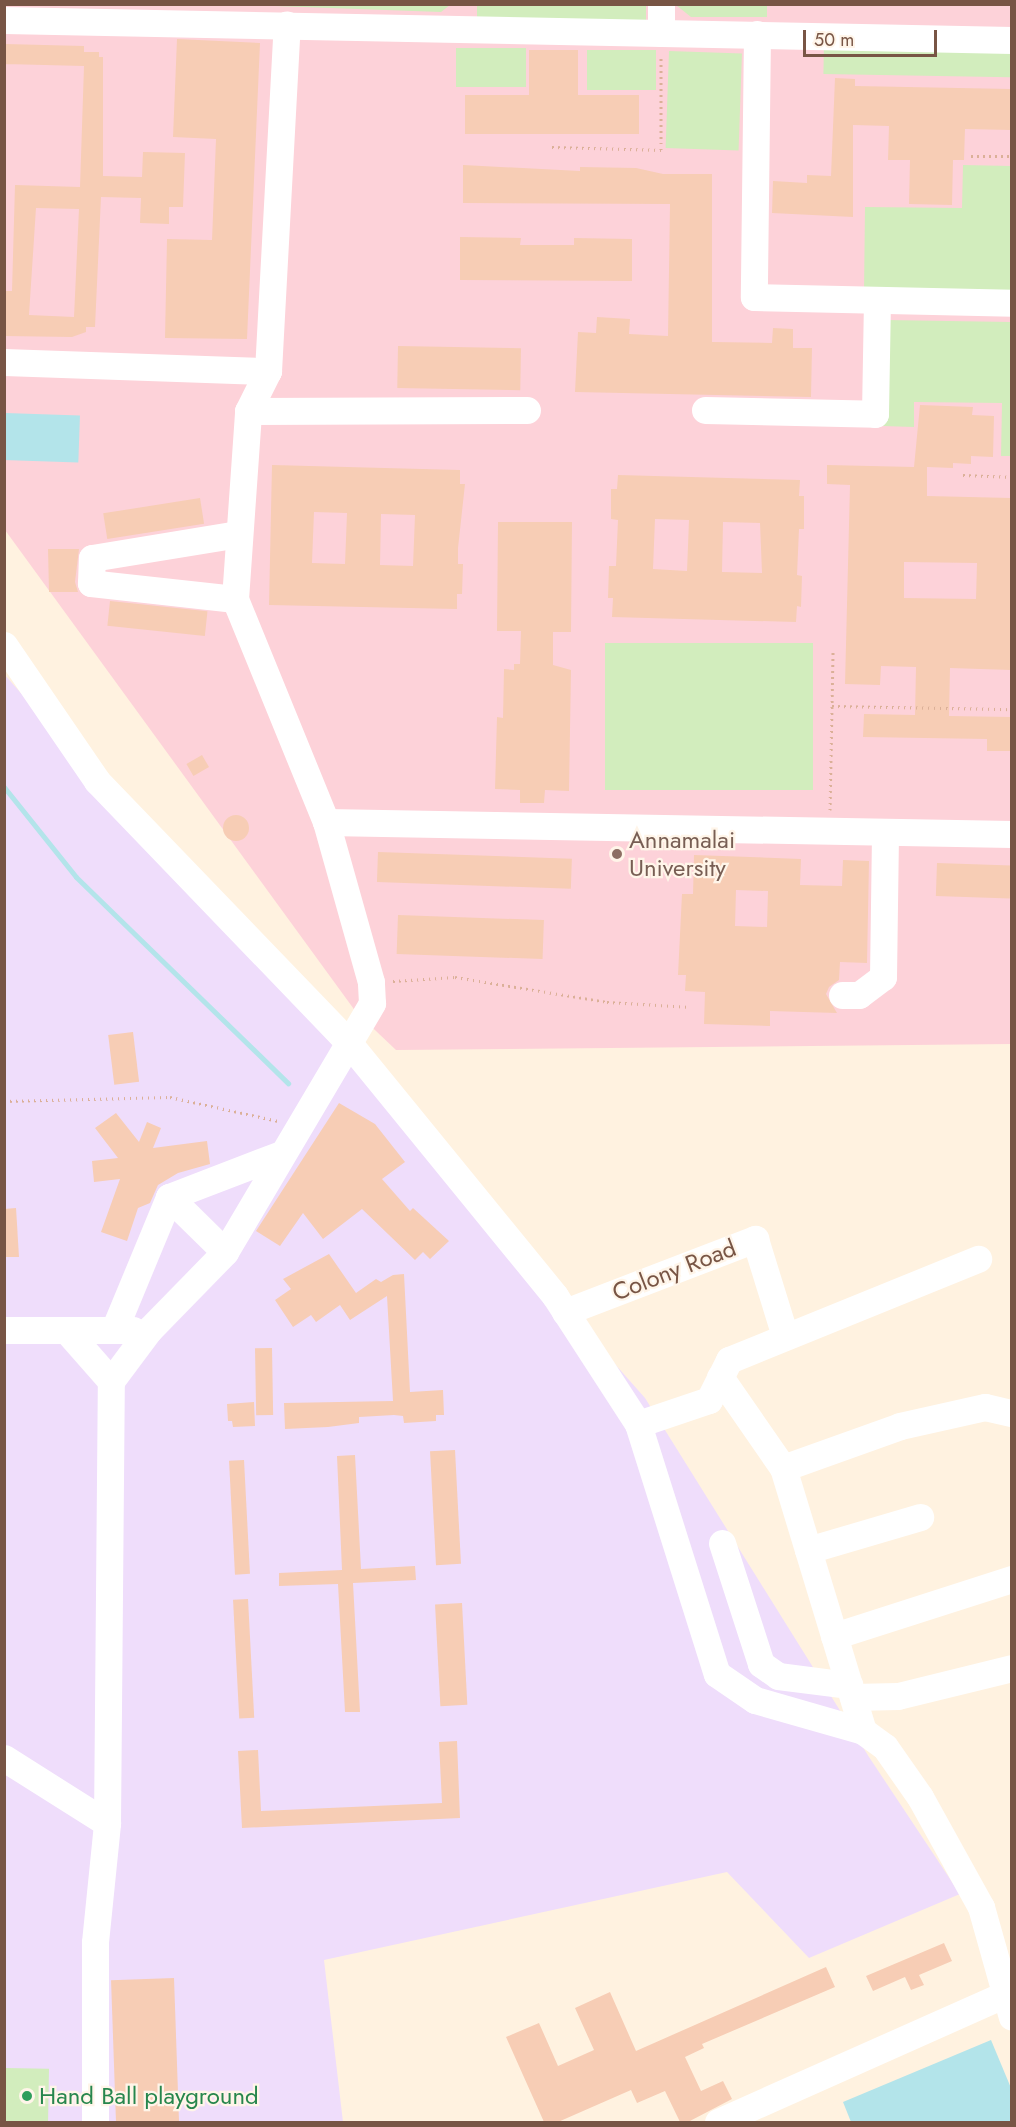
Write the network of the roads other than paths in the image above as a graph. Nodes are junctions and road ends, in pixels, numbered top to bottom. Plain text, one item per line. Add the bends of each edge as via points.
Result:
1 (661, 4) edge
2 (466, 16) edge
3 (4, 20) edge
4 (287, 25) junction
5 (661, 33) junction
6 (757, 34) junction
7 (1011, 40) edge
8 (877, 300) junction
9 (1011, 303) edge
10 (4, 362) edge
11 (268, 371) junction
12 (527, 410) dead end
13 (705, 410) dead end
14 (248, 411) junction
15 (239, 534) junction
16 (235, 600) junction
17 (4, 645) edge
18 (326, 822) junction
19 (885, 833) junction
20 (1011, 834) edge
21 (842, 995) dead end
22 (348, 1042) junction
23 (281, 1154) junction
24 (169, 1197) junction
25 (225, 1252) junction
26 (978, 1259) dead end
27 (565, 1312) junction
28 (4, 1330) edge
29 (114, 1330) junction
30 (149, 1330) junction
31 (68, 1331) junction
32 (785, 1336) junction
33 (720, 1377) junction
34 (111, 1381) junction
35 (1011, 1413) edge
36 (638, 1424) junction
37 (783, 1468) junction
38 (920, 1517) dead end
39 (722, 1543) dead end
40 (808, 1550) junction
41 (1011, 1579) edge
42 (834, 1636) junction
43 (1011, 1668) edge
44 (851, 1691) junction
45 (863, 1731) junction
46 (4, 1758) edge
47 (106, 1823) junction
48 (1009, 2001) edge
49 (95, 2122) edge
50 (718, 2122) edge

1 - 5 street
2 - 4 street
2 - 5 street
3 - 4 street
4 - 11 street
5 - 6 street
6 - 7 street
6 - 8 street via 754,297
8 - 9 street
8 - 13 street via 875,414
10 - 11 street
11 - 14 street
12 - 14 street
14 - 15 street
15 - 16 street
15 - 16 street via 92,558 91,583
16 - 18 street
17 - 22 street via 97,781
18 - 19 street
18 - 22 street via 371,982 372,1003
19 - 20 street
19 - 21 street via 883,977 859,995
22 - 23 street
22 - 27 street
23 - 24 street
23 - 25 street
24 - 25 street
24 - 29 street
25 - 30 street
26 - 32 street
27 - 32 street, Colony Road via 755,1239
27 - 36 street
28 - 31 street
29 - 30 street
29 - 31 street
30 - 34 street
31 - 34 street
32 - 33 street via 729,1360
33 - 36 street via 709,1400
33 - 37 street
34 - 47 street
35 - 37 street via 985,1407 900,1426
36 - 45 street via 717,1674 755,1700
37 - 40 street
38 - 40 street
39 - 44 street via 761,1664 778,1676
40 - 42 street
41 - 42 street
42 - 44 street
43 - 44 street via 898,1696
44 - 45 street
45 - 48 street via 885,1747 920,1797 981,1907
46 - 47 street
47 - 49 street via 95,1942
48 - 50 street

